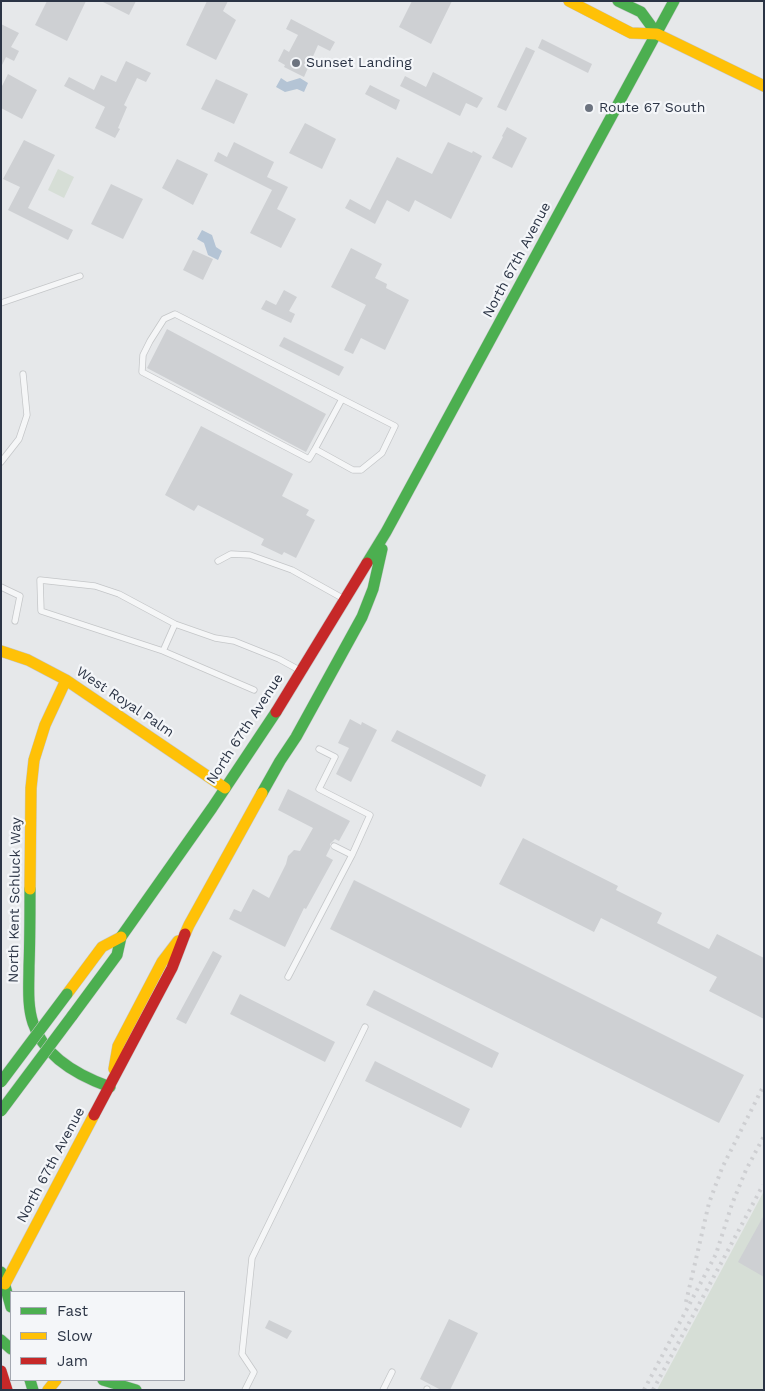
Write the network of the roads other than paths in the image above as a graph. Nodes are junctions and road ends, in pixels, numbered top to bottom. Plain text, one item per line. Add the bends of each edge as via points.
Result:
1 (569, 1) edge
2 (618, 1) edge
3 (674, 1) edge
4 (656, 34) junction
5 (764, 86) edge
6 (80, 276) dead end
7 (1, 303) edge
8 (23, 374) dead end
9 (342, 399) junction
10 (315, 450) junction
11 (1, 462) edge
12 (386, 532) junction
13 (218, 562) dead end
14 (1, 587) edge
15 (346, 600) junction
16 (15, 621) dead end
17 (175, 624) junction
18 (1, 651) edge
19 (162, 651) junction
20 (301, 671) junction
21 (66, 680) junction
22 (254, 690) dead end
23 (319, 749) dead end
24 (226, 788) junction
25 (334, 846) dead end
26 (352, 855) junction
27 (121, 937) junction
28 (288, 977) dead end
29 (365, 1027) dead end
30 (1, 1082) edge
31 (110, 1088) junction
32 (1, 1111) edge
33 (1, 1272) edge
34 (3, 1286) edge
35 (10, 1305) edge
36 (1, 1371) edge
37 (392, 1372) dead end
38 (106, 1381) edge
39 (128, 1381) edge
40 (6, 1390) edge
41 (138, 1390) edge
42 (245, 1390) edge
43 (383, 1390) edge

1 - 4 main road via 631,32
2 - 4 main road via 641,12
3 - 4 main road, North 67th Avenue
4 - 5 main road
4 - 12 main road, North 67th Avenue
6 - 7 lane
8 - 11 lane via 27,415 19,439
9 - 10 lane
9 - 10 lane via 395,426 382,454 361,470 353,470
9 - 10 lane via 175,314 164,319 150,341 143,355 142,372 309,459
12 - 15 main road, North 67th Avenue
12 - 31 main road, North 67th Avenue via 373,589 362,617 189,925 172,968
13 - 15 lane via 231,554 250,555 292,570
14 - 16 lane via 20,596
15 - 20 main road, North 67th Avenue
17 - 19 lane
17 - 19 lane via 119,594 94,586 40,580 41,611
17 - 20 lane via 234,641
18 - 21 main road, West Royal Palm via 28,660
19 - 22 lane
20 - 24 main road, North 67th Avenue
21 - 24 main road, West Royal Palm
21 - 31 main road, North Kent Schluck Way via 46,721 32,772 30,1004 32,1022 48,1049 78,1073
23 - 26 lane via 335,757 319,789 370,815
24 - 27 main road, North 67th Avenue
25 - 26 lane
26 - 28 lane
27 - 30 main road, North 67th Avenue, bridge via 102,946
27 - 32 main road, North 67th Avenue, bridge via 117,956
29 - 42 lane via 252,1258 242,1354 254,1372
31 - 34 main road, North 67th Avenue
33 - 34 main road
34 - 35 main road
36 - 40 main road
37 - 43 lane
38 - 41 main road
39 - 41 main road

